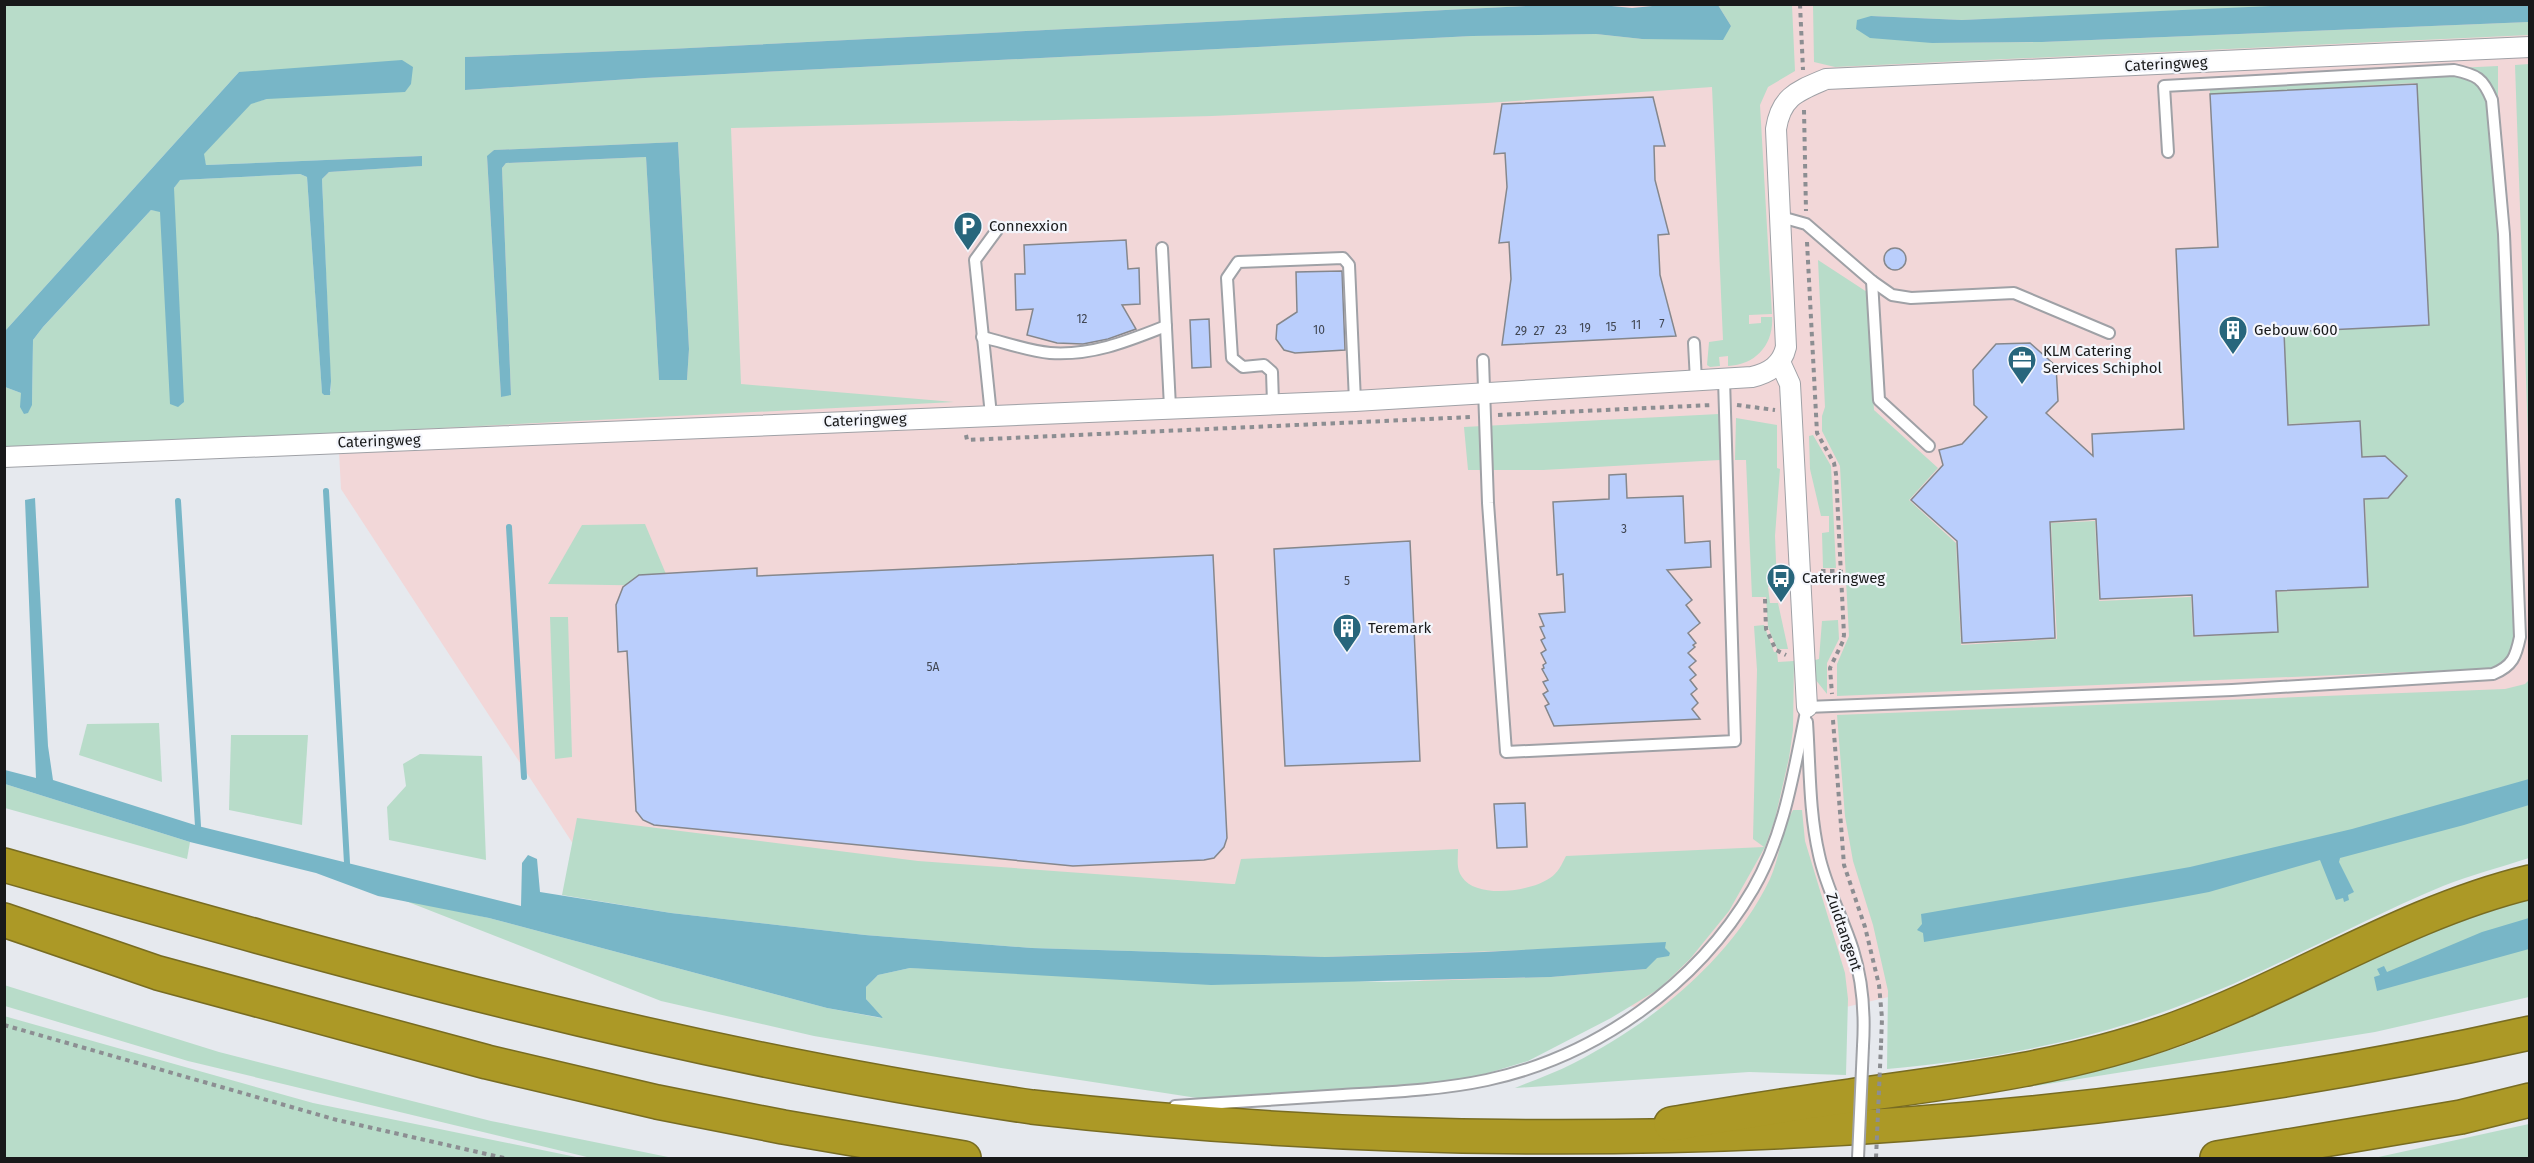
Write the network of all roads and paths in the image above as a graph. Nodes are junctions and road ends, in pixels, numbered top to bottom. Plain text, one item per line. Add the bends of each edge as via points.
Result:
1 (1800, 4) edge
2 (2529, 47) edge
3 (1804, 89) junction
4 (2168, 153) dead end
5 (1781, 217) junction
6 (1806, 225) junction
7 (997, 230) dead end
8 (1162, 248) dead end
9 (1872, 281) junction
10 (1166, 326) junction
11 (2109, 333) dead end
12 (982, 337) junction
13 (1694, 343) dead end
14 (1483, 360) dead end
15 (1780, 362) junction
16 (1724, 379) junction
17 (1696, 381) junction
18 (1485, 395) junction
19 (1355, 401) junction
20 (1273, 403) junction
21 (1726, 405) junction
22 (1170, 407) junction
23 (1780, 411) dead end
24 (991, 415) junction
25 (965, 416) junction
26 (1486, 416) junction
27 (1929, 446) dead end
28 (4, 457) edge
29 (1821, 571) dead end
30 (1840, 571) junction
31 (1765, 599) dead end
32 (1792, 655) dead end
33 (1832, 706) junction
34 (1807, 707) junction
35 (4, 865) edge
36 (2529, 882) edge
37 (4, 920) edge
38 (4, 1025) edge
39 (2529, 1034) edge
40 (2529, 1100) edge
41 (1166, 1106) dead end
42 (1154, 1107) dead end
43 (1072, 1112) junction
44 (1554, 1142) junction
45 (504, 1158) edge
46 (964, 1158) edge
47 (1858, 1158) edge
48 (1876, 1158) edge
49 (2217, 1158) edge

1 - 3 path
2 - 3 street, Cateringweg via 1826,79
3 - 5 street, Cateringweg via 1787,99 1778,112
3 - 6 path
4 - 33 lane via 2164,86 2454,70 2472,74 2486,84 2492,99 2504,234 2520,637 2516,658 2506,669 2493,674 2232,690
5 - 6 lane
5 - 15 street, Cateringweg via 1786,341
6 - 9 lane
6 - 30 path via 1814,420 1818,437 1836,467
7 - 12 lane via 975,260
8 - 10 lane
9 - 11 lane via 1892,295 1911,298 2014,293
9 - 27 lane via 1879,400
10 - 12 lane via 1113,347 1082,353 1049,352
10 - 22 lane
12 - 24 lane
13 - 17 lane
14 - 18 lane
15 - 16 street, Cateringweg via 1763,375
15 - 34 street via 1790,384
16 - 17 street, Cateringweg
16 - 21 lane
17 - 18 street, Cateringweg
18 - 19 street, Cateringweg
18 - 26 lane
19 - 20 street, Cateringweg
19 - 20 lane via 1349,265 1343,258 1238,262 1227,278 1232,358 1243,367 1263,365 1272,372
20 - 22 street, Cateringweg
21 - 23 path
21 - 26 path
21 - 26 lane via 1735,741 1506,752 1488,503
22 - 24 street, Cateringweg
24 - 25 street, Cateringweg
25 - 26 path via 967,440
25 - 28 street, Cateringweg
29 - 30 path
30 - 33 path via 1844,634 1830,668
31 - 32 path via 1766,629 1776,650
33 - 34 lane
33 - 48 path, bridge via 1844,865 1879,985 1882,1018
34 - 41 lane via 1789,793 1753,888 1699,961 1654,1001 1612,1030 1524,1070 1488,1080 1412,1091
34 - 47 lane, Zuidtangent, bridge via 1815,836 1860,977 1864,1023
35 - 43 highway via 351,963 677,1043 911,1088
36 - 44 highway via 2490,892 2375,939 2289,982 2177,1028 2072,1060 1977,1080
37 - 46 highway via 158,973 487,1062 737,1118
38 - 45 path via 337,1120
39 - 44 highway via 2312,1077 2190,1096 1920,1128 1774,1138
40 - 49 highway via 2461,1117
42 - 43 lane
43 - 44 highway via 1302,1134

